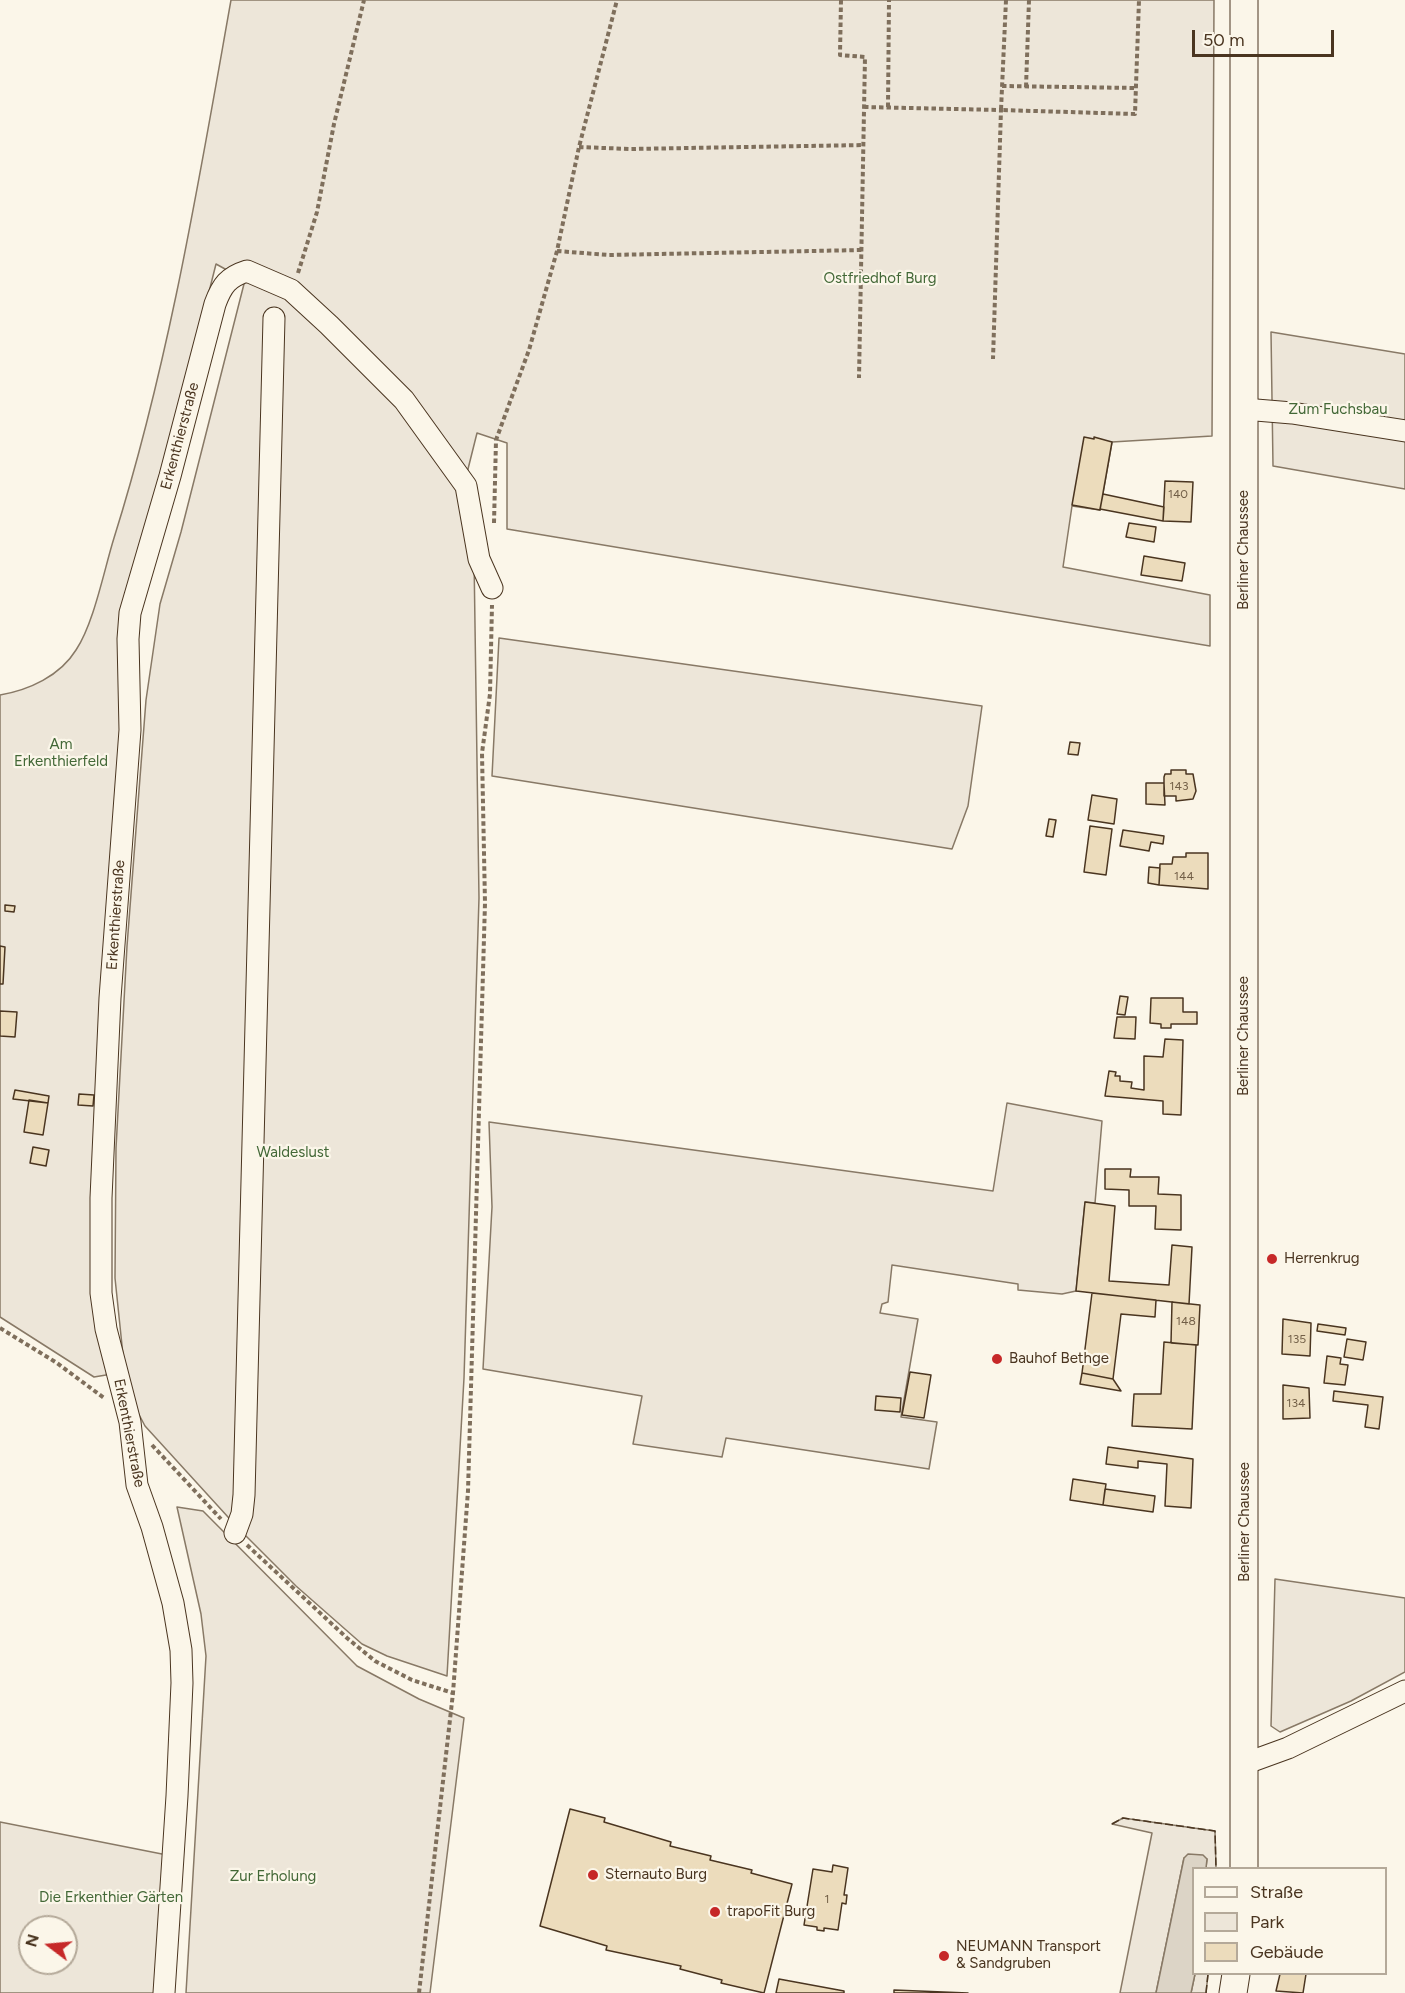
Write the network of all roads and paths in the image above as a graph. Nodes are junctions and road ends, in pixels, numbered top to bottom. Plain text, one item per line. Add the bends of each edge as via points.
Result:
1 (364, 0) edge
2 (617, 0) edge
3 (841, 0) edge
4 (889, 0) edge
5 (1006, 0) edge
6 (1029, 0) edge
7 (1139, 0) edge
8 (1244, 0) edge
9 (1002, 86) junction
10 (1026, 87) junction
11 (1136, 88) junction
12 (864, 106) junction
13 (888, 107) junction
14 (1001, 110) junction
15 (864, 145) junction
16 (579, 147) junction
17 (862, 250) junction
18 (557, 251) junction
19 (291, 290) junction
20 (274, 318) dead end
21 (993, 359) dead end
22 (859, 378) dead end
23 (1244, 409) junction
24 (1405, 431) edge
25 (494, 531) dead end
26 (492, 588) joint
27 (235, 1533) dead end
28 (1405, 1691) edge
29 (1244, 1764) junction
30 (1244, 1867) edge
31 (1236, 1975) edge
32 (164, 1993) edge
33 (419, 1993) edge
34 (1233, 1993) edge

1 - 19 path via 317,212
2 - 16 path
3 - 12 path via 840,55 865,57
4 - 13 path
5 - 9 path
6 - 10 path
7 - 11 path
8 - 23 main road, Berliner Chaussee
9 - 10 path
9 - 14 path
10 - 11 path
11 - 14 path via 1135,114
12 - 13 path
12 - 15 path
13 - 14 path
14 - 21 path
15 - 16 path
15 - 17 path
16 - 18 path
17 - 18 path via 609,255
17 - 22 path
18 - 25 path via 529,350 496,440
19 - 26 street, Erkenthierstraße via 404,400 460,477 467,492 479,559
19 - 32 street, Erkenthierstraße via 247,271 232,275 221,288 130,613 128,639 130,730 110,998 99,1255 105,1329 130,1422 137,1485 170,1592 181,1650 177,1796
20 - 27 street via 244,1496
23 - 24 street
23 - 29 main road, Berliner Chaussee
26 - 33 path via 490,694 483,753 485,903 468,1491 453,1693
28 - 29 street via 1288,1748
29 - 30 main road, Berliner Chaussee
31 - 34 main road

